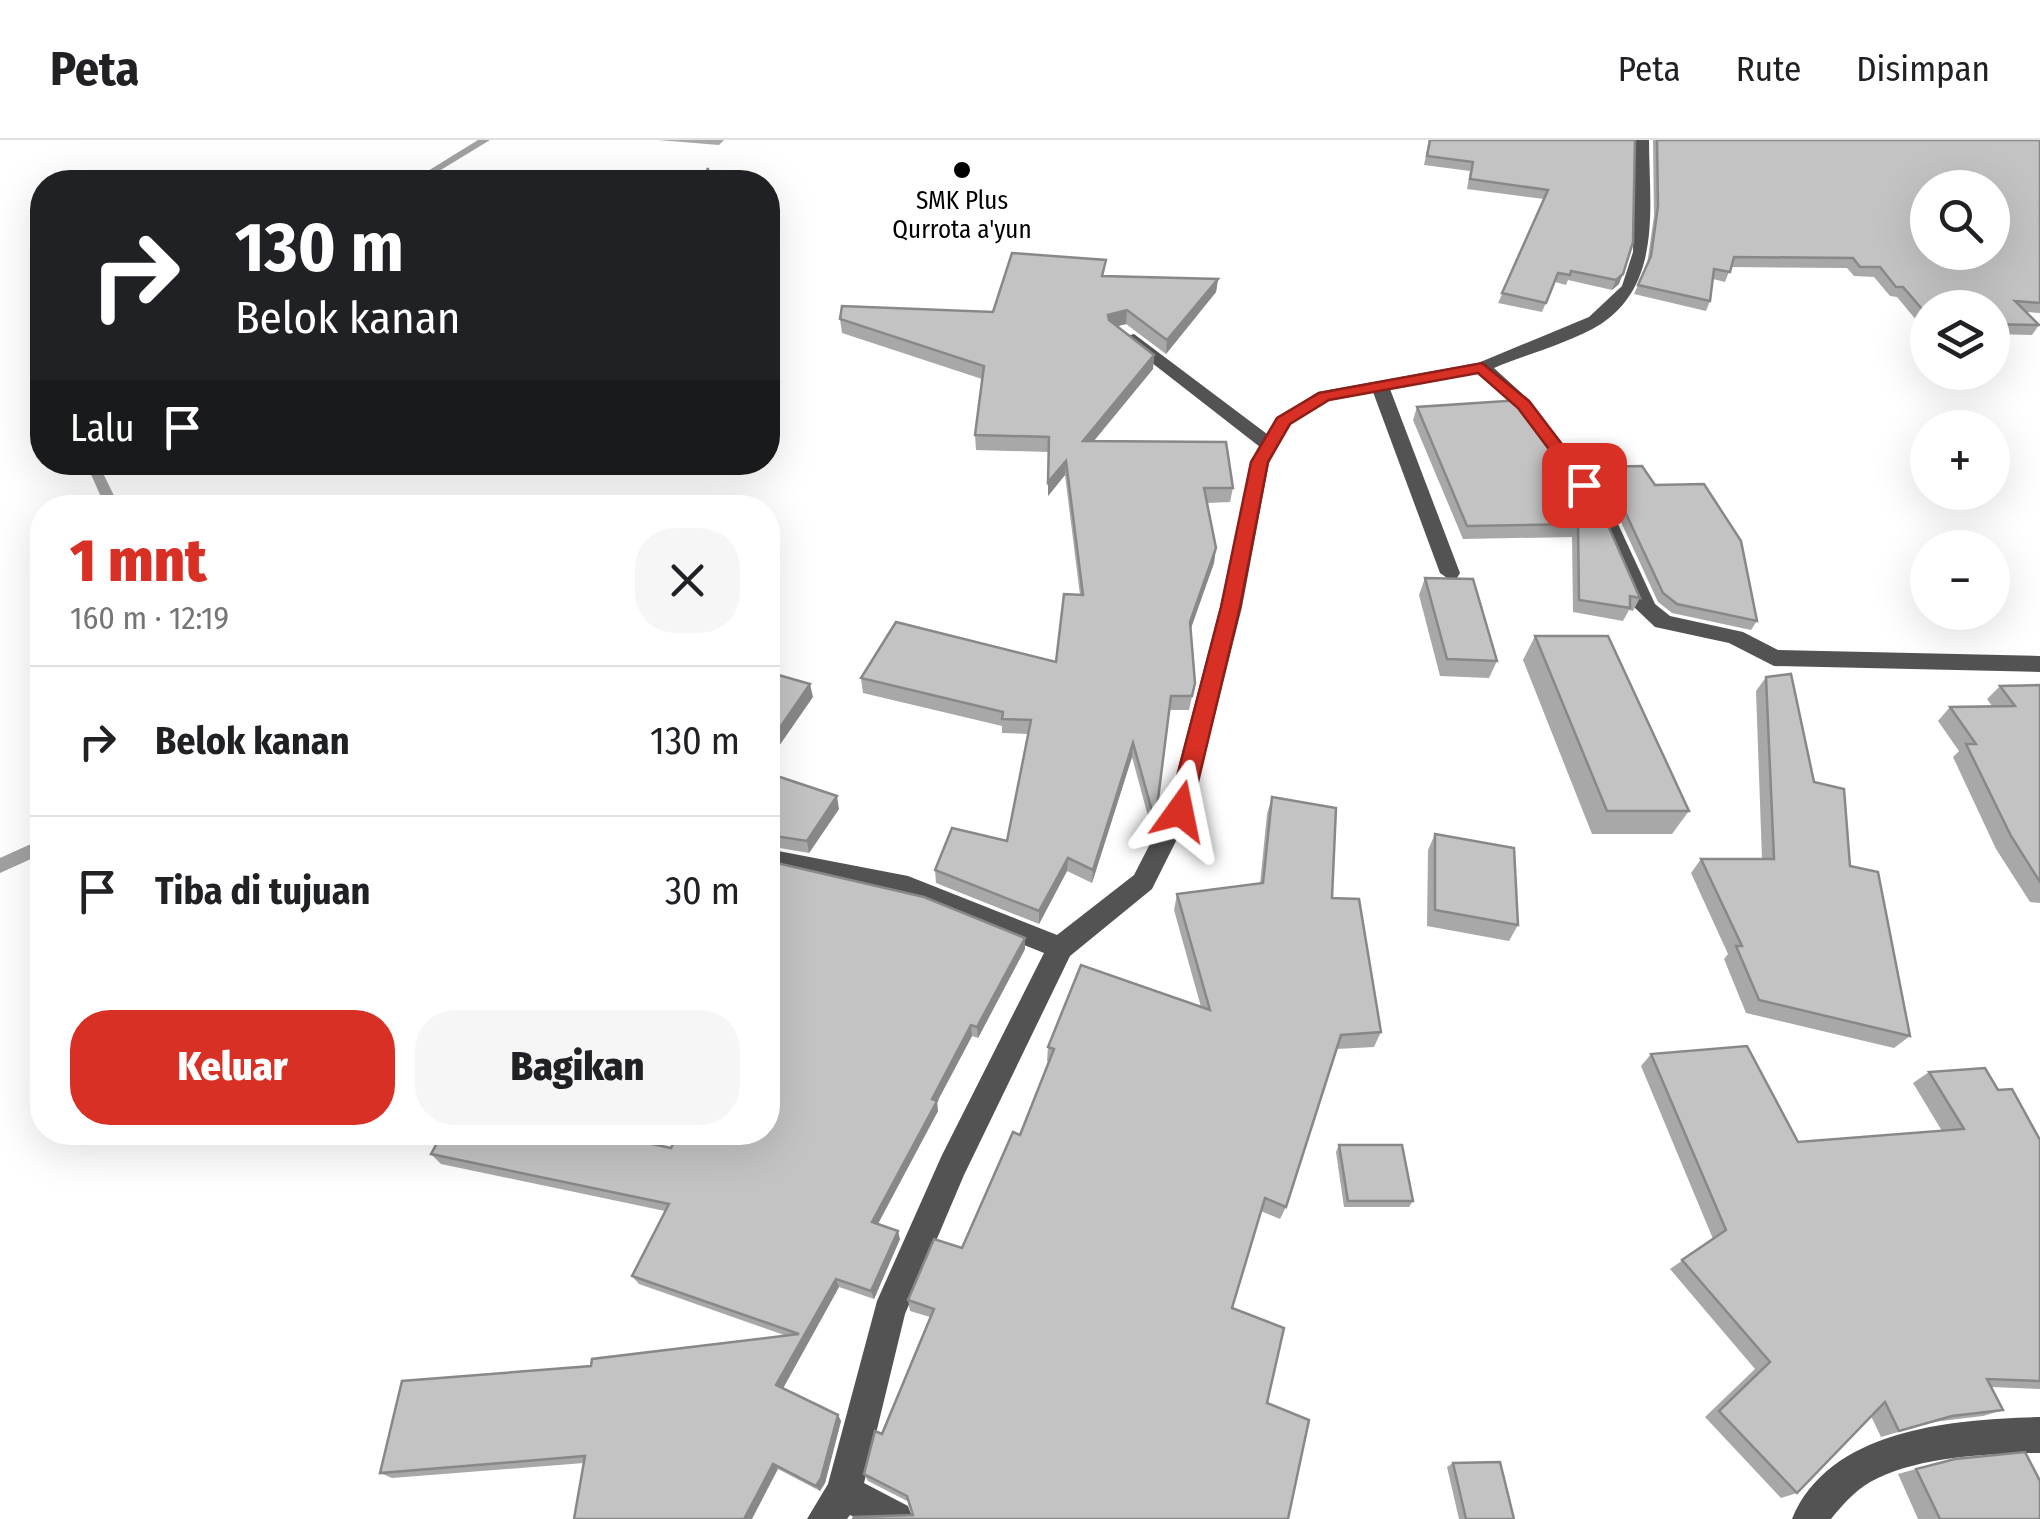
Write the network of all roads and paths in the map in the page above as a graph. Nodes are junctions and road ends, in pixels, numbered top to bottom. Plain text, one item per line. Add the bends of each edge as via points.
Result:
1 (1642, 140) edge
2 (1118, 330) edge
3 (1482, 367) junction
4 (1380, 386) junction
5 (1268, 444) junction
6 (1450, 573) dead end
7 (2040, 664) edge
8 (780, 861) edge
9 (1060, 948) junction
10 (2040, 1435) edge
11 (834, 1506) edge
12 (895, 1519) edge
13 (1810, 1519) edge

1 - 3 street via 1642,252 1629,288 1596,320
2 - 5 street
3 - 4 street
3 - 7 street via 1563,454 1605,515 1646,608 1663,622 1736,637 1774,658
4 - 5 street via 1324,396 1300,408
4 - 6 street
5 - 9 street via 1180,811 1144,882
8 - 9 street via 908,888
9 - 11 street via 952,1164 889,1313
10 - 13 street via 1864,1465
11 - 12 street

